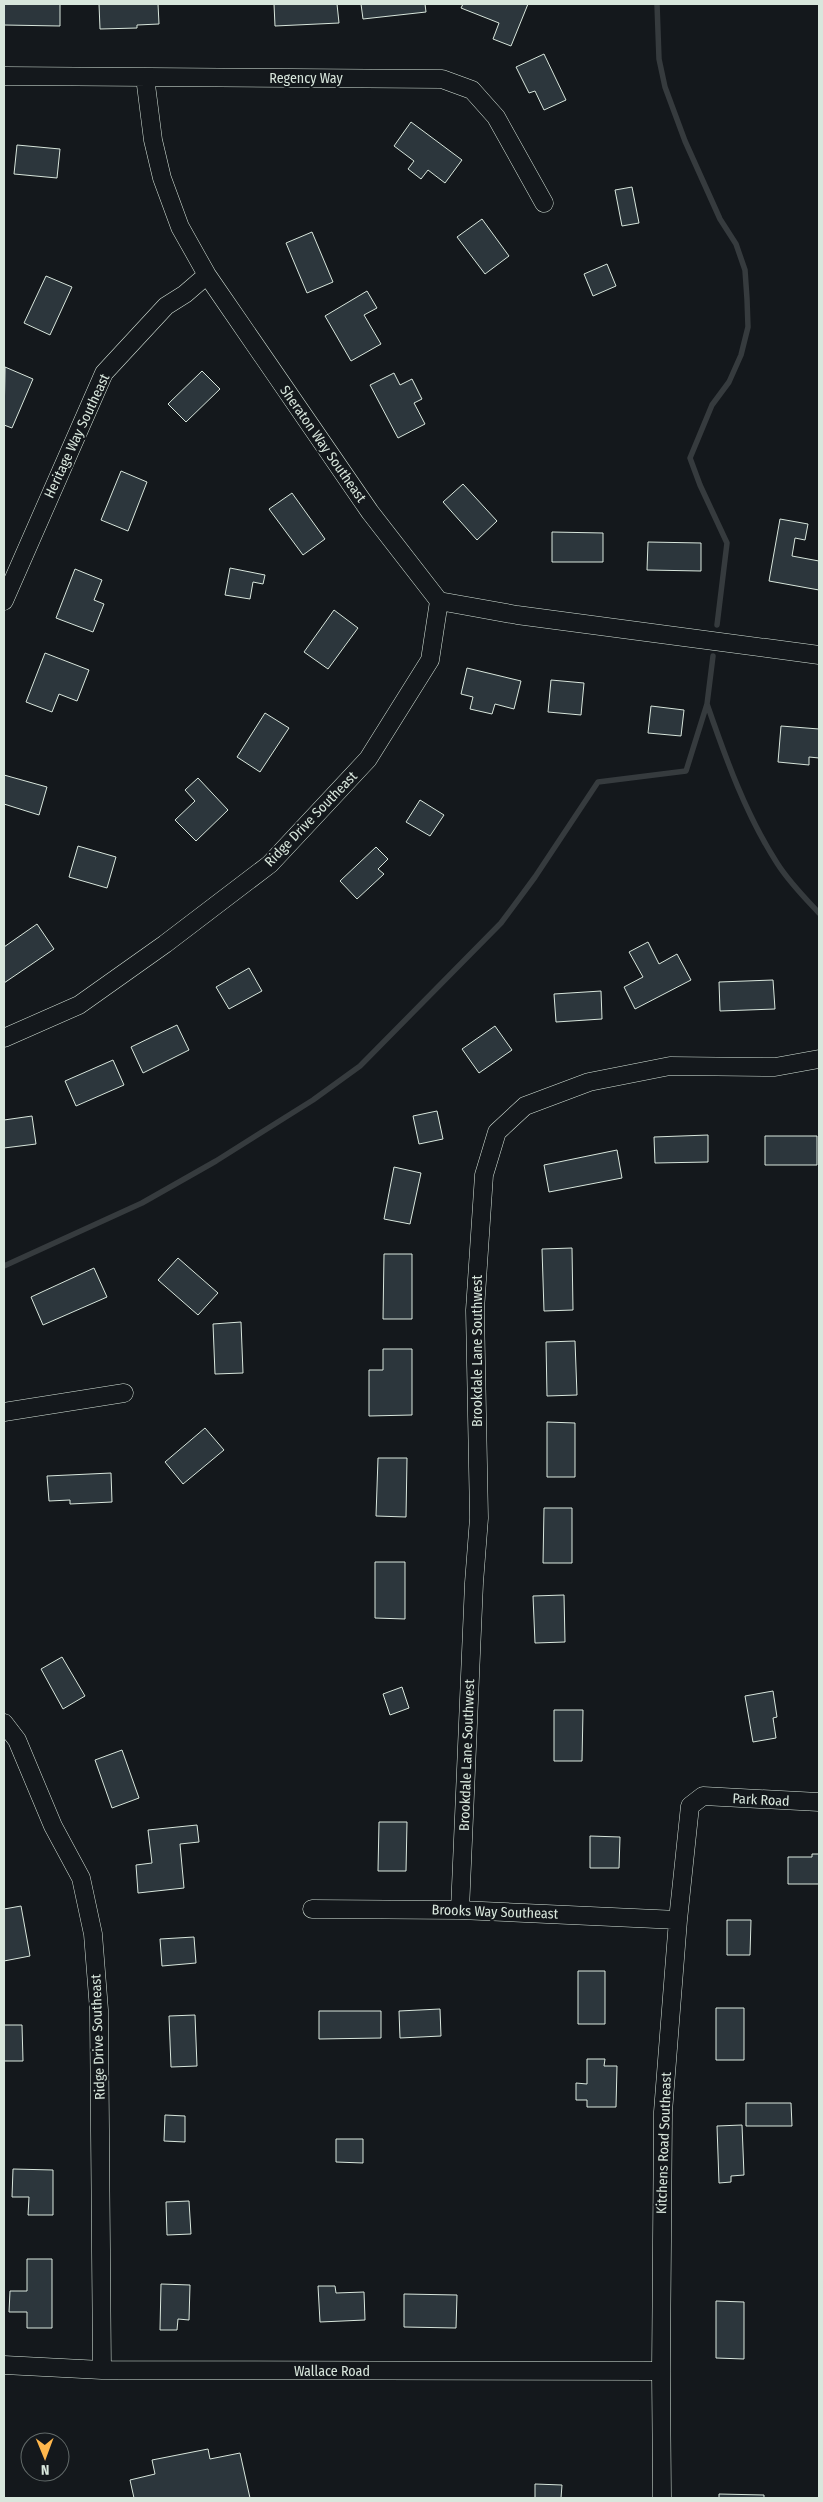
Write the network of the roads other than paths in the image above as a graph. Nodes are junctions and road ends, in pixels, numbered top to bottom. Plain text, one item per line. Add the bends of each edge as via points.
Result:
1 (4, 76) edge
2 (145, 77) junction
3 (544, 203) dead end
4 (207, 275) junction
5 (4, 601) edge
6 (439, 601) junction
7 (819, 655) edge
8 (4, 1038) edge
9 (819, 1059) edge
10 (124, 1393) dead end
11 (4, 1412) edge
12 (4, 1723) edge
13 (703, 1796) joint
14 (819, 1802) edge
15 (312, 1909) dead end
16 (460, 1910) junction
17 (678, 1920) junction
18 (4, 2365) edge
19 (102, 2370) junction
20 (660, 2371) junction
21 (662, 2498) edge

1 - 2 street, Regency Way
2 - 3 street, Regency Way via 442,79 472,90 496,117
2 - 4 street, Sheraton Way Southeast via 153,140 162,178 180,227
4 - 5 street, Heritage Way Southeast via 166,306 104,373
4 - 6 street, Sheraton Way Southeast via 370,512
6 - 7 street via 517,615
6 - 8 street, Ridge Drive Southeast via 430,660 368,759 270,864 79,1005
9 - 16 street, Brookdale Lane Southwest via 775,1067 670,1066 589,1082 525,1106 498,1132 484,1175 475,1310 479,1518
10 - 11 street
12 - 19 street, Ridge Drive Southeast via 18,1740 53,1826 81,1878 94,1934 99,2010
13 - 14 street, Park Road
13 - 17 street, Kitchens Road Southeast via 690,1806
15 - 16 street, Brooks Way Southeast
16 - 17 street, Brooks Way Southeast
17 - 20 street, Kitchens Road Southeast via 663,2112
18 - 19 street, Wallace Road
19 - 20 street, Wallace Road
20 - 21 street, Kitchens Road Southeast

